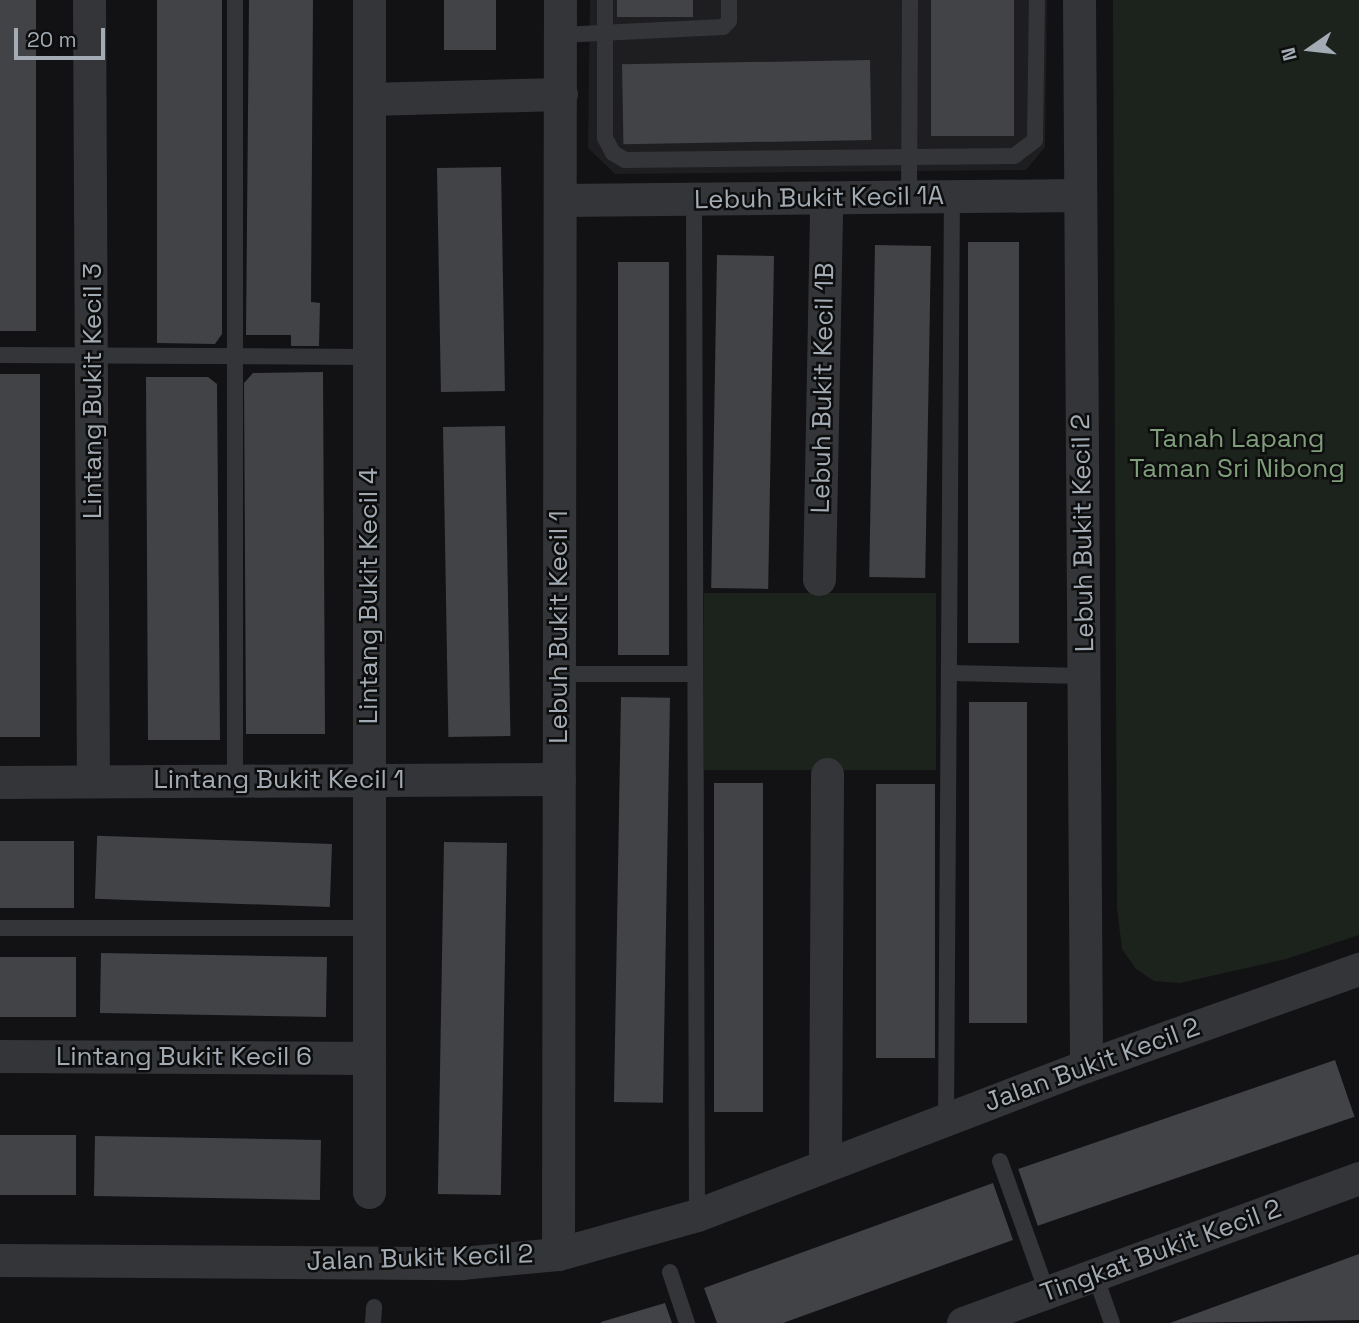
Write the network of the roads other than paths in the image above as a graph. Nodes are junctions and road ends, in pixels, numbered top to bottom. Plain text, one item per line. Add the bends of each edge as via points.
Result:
1 (89, 0) edge
2 (235, 0) edge
3 (369, 0) edge
4 (560, 0) edge
5 (605, 0) edge
6 (729, 0) edge
7 (910, 0) edge
8 (1037, 0) edge
9 (1079, 0) edge
10 (605, 33) junction
11 (560, 35) junction
12 (561, 94) junction
13 (369, 99) junction
14 (909, 159) junction
15 (1079, 195) junction
16 (909, 197) junction
17 (952, 197) junction
18 (826, 198) junction
19 (694, 199) junction
20 (560, 200) junction
21 (0, 355) edge
22 (94, 356) junction
23 (235, 357) junction
24 (369, 357) junction
25 (819, 579) dead end
26 (952, 673) junction
27 (558, 674) junction
28 (694, 674) junction
29 (1084, 676) junction
30 (827, 775) dead end
31 (559, 779) junction
32 (369, 780) junction
33 (93, 781) junction
34 (234, 781) junction
35 (0, 782) edge
36 (0, 928) edge
37 (369, 928) junction
38 (1359, 969) edge
39 (0, 1056) edge
40 (369, 1058) junction
41 (1086, 1066) junction
42 (946, 1119) junction
43 (1000, 1161) dead end
44 (825, 1163) junction
45 (1359, 1178) edge
46 (369, 1192) dead end
47 (697, 1215) junction
48 (558, 1254) junction
49 (0, 1260) edge
50 (670, 1272) dead end
51 (1095, 1275) junction
52 (1047, 1292) junction
53 (687, 1323) edge
54 (963, 1323) edge
55 (1112, 1323) edge

1 - 22 street, Lintang Bukit Kecil 3
2 - 23 lane
3 - 13 street, Lintang Bukit Kecil 4
4 - 11 street, Lebuh Bukit Kecil 1
5 - 10 lane
6 - 10 lane via 729,22 723,27
7 - 14 lane
8 - 14 lane via 1035,140 1014,156
9 - 15 street, Lebuh Bukit Kecil 2
10 - 11 lane
10 - 14 lane via 605,138 613,153 625,160
11 - 12 street, Lebuh Bukit Kecil 1
12 - 13 street
12 - 20 street, Lebuh Bukit Kecil 1
13 - 24 street, Lintang Bukit Kecil 4
14 - 16 lane
15 - 17 street, Lebuh Bukit Kecil 1A
15 - 29 street, Lebuh Bukit Kecil 2
16 - 17 street, Lebuh Bukit Kecil 1A
16 - 18 street, Lebuh Bukit Kecil 1A
17 - 26 lane
18 - 19 street, Lebuh Bukit Kecil 1A
18 - 25 street, Lebuh Bukit Kecil 1B
19 - 20 street, Lebuh Bukit Kecil 1A
19 - 28 lane
20 - 27 street, Lebuh Bukit Kecil 1
21 - 22 lane
22 - 23 lane
22 - 33 street, Lintang Bukit Kecil 3
23 - 24 lane
23 - 34 lane
24 - 32 street, Lintang Bukit Kecil 4
26 - 29 lane
26 - 42 lane
27 - 28 lane
27 - 31 street, Lebuh Bukit Kecil 1
28 - 47 lane
29 - 41 street, Lebuh Bukit Kecil 2
30 - 44 street
31 - 32 street, Lintang Bukit Kecil 1
31 - 48 street, Lebuh Bukit Kecil 1
32 - 34 street, Lintang Bukit Kecil 1
32 - 37 street, Lintang Bukit Kecil 4
33 - 34 street, Lintang Bukit Kecil 1
33 - 35 street, Lintang Bukit Kecil 1
36 - 37 lane
37 - 40 street, Lintang Bukit Kecil 4
38 - 41 street, Jalan Bukit Kecil 2
39 - 40 street, Lintang Bukit Kecil 6
40 - 46 street, Lintang Bukit Kecil 4
41 - 42 street, Jalan Bukit Kecil 2
42 - 44 street, Jalan Bukit Kecil 2
43 - 52 lane
44 - 47 street, Jalan Bukit Kecil 2
45 - 51 street, Tingkat Bukit Kecil 2
47 - 48 street, Jalan Bukit Kecil 2
48 - 49 street, Jalan Bukit Kecil 2 via 461,1263
50 - 53 lane
51 - 52 street, Tingkat Bukit Kecil 2
51 - 55 lane
52 - 54 street, Tingkat Bukit Kecil 2

